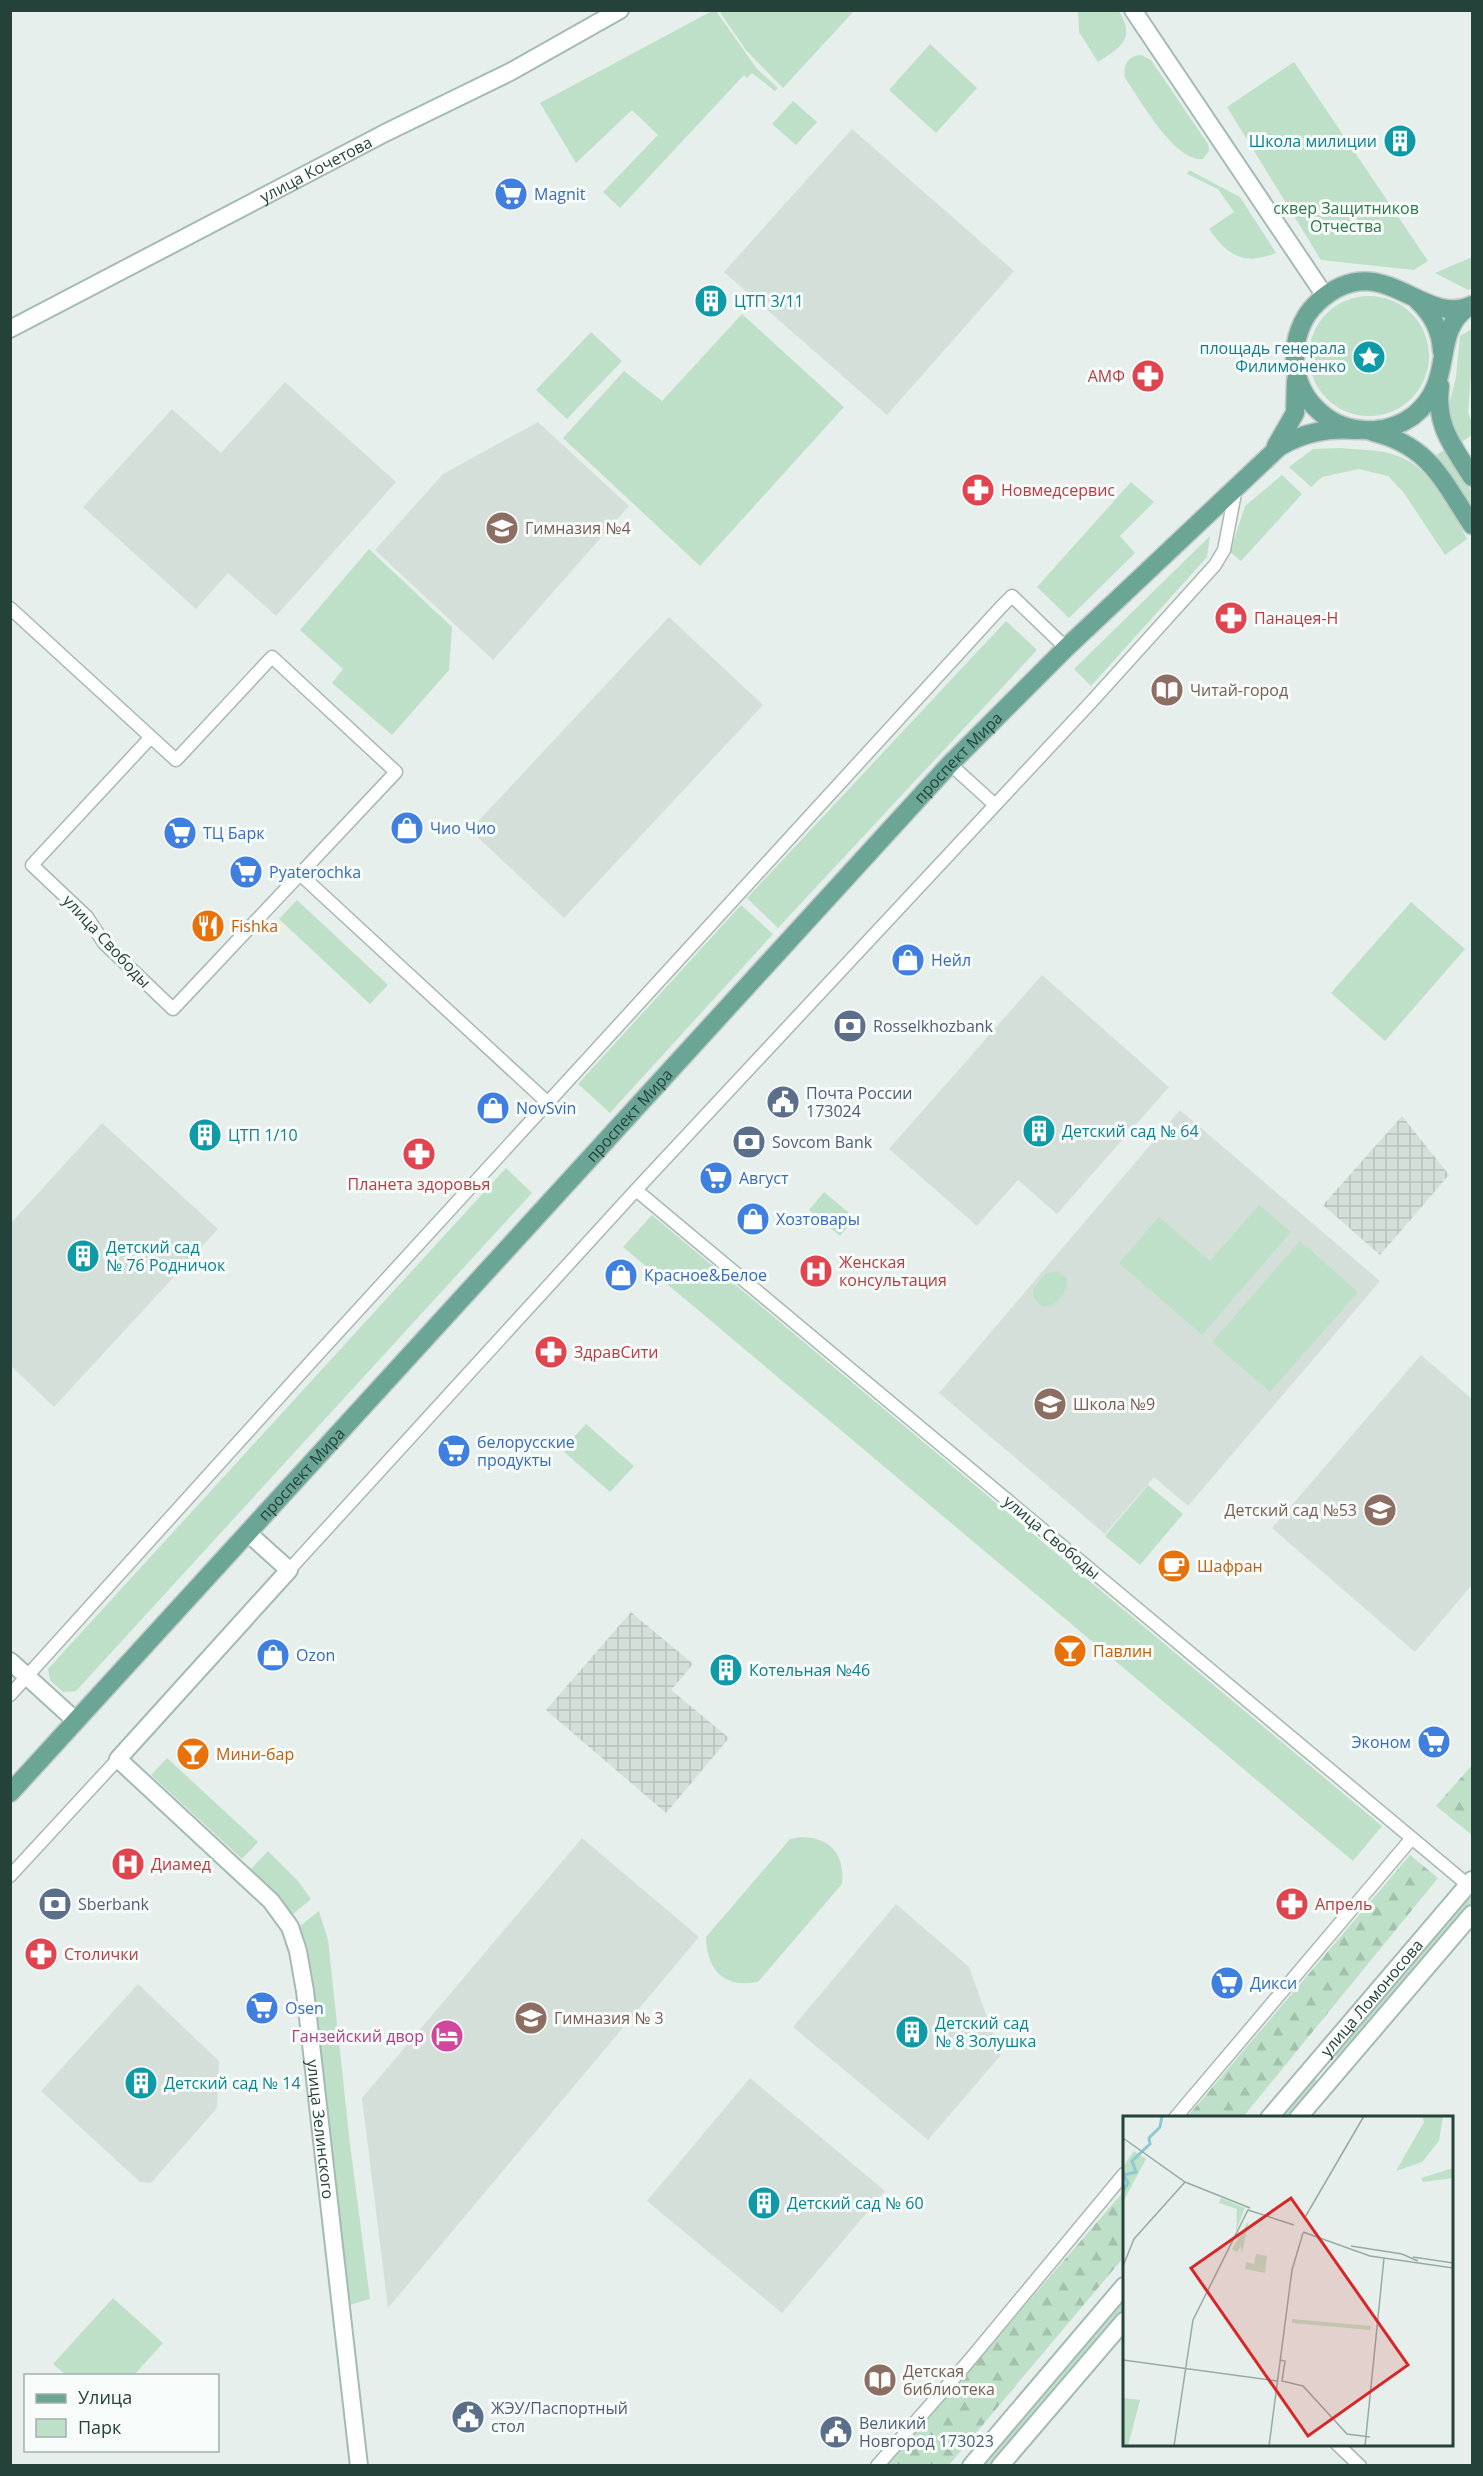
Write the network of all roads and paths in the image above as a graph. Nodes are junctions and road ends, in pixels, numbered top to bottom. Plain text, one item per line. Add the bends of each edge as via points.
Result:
1 (620, 10) edge
2 (1133, 10) edge
3 (1400, 289) junction
4 (1325, 296) junction
5 (1470, 306) edge
6 (10, 329) edge
7 (1442, 366) junction
8 (1295, 367) junction
9 (1361, 430) junction
10 (1267, 456) junction
11 (1473, 477) edge
12 (1236, 485) junction
13 (1473, 525) edge
14 (10, 608) edge
15 (1066, 648) junction
16 (151, 737) junction
17 (950, 764) junction
18 (994, 804) junction
19 (301, 875) junction
20 (548, 1103) junction
21 (636, 1190) junction
22 (248, 1533) junction
23 (289, 1570) junction
24 (10, 1661) edge
25 (27, 1677) junction
26 (10, 1695) edge
27 (76, 1721) junction
28 (118, 1759) junction
29 (10, 1793) edge
30 (1412, 1838) junction
31 (10, 1876) edge
32 (1470, 1882) edge
33 (1473, 1914) edge
34 (1317, 2061) junction
35 (1334, 2075) junction
36 (1177, 2116) edge
37 (1271, 2116) edge
38 (1300, 2116) edge
39 (1123, 2176) edge
40 (1123, 2288) edge
41 (1123, 2323) edge
42 (1338, 2446) edge
43 (358, 2466) edge
44 (877, 2466) edge
45 (971, 2466) edge
46 (1000, 2466) edge
47 (1360, 2466) edge

1 - 6 main road, улица Кочетова via 510,72
2 - 4 main road
3 - 4 main road via 1361,282
3 - 5 main road via 1446,310
3 - 7 main road via 1432,317 1438,330
4 - 8 main road via 1300,327
5 - 7 main road via 1452,322
7 - 9 main road via 1429,400 1414,415 1395,426
7 - 11 main road via 1439,415 1449,440
8 - 9 main road via 1304,392 1320,413 1331,421
8 - 10 main road, проспект Мира via 1294,413 1284,435
9 - 10 main road, проспект Мира via 1314,431 1290,440
9 - 13 main road via 1401,441 1420,453 1437,471
10 - 12 main road, проспект Мира
12 - 15 main road, проспект Мира
12 - 18 street via 1224,550 1215,565
14 - 16 street, улица Свободы
15 - 17 main road, проспект Мира
15 - 20 street via 1012,596
16 - 19 street, улица Свободы via 176,760 272,657 396,772
16 - 19 street, улица Свободы via 32,865 87,917 104,943 173,1009
17 - 18 street
17 - 22 main road, проспект Мира
18 - 21 street
19 - 20 street
20 - 25 street
21 - 23 street
21 - 30 street, улица Свободы
22 - 23 main road
22 - 27 main road, проспект Мира
23 - 28 main road
24 - 25 main road
25 - 26 street
25 - 27 main road
27 - 29 main road, проспект Мира
28 - 31 street
28 - 43 main road, улица Зелинского via 271,1900 290,1927 305,1991
30 - 32 street, улица Свободы
30 - 36 street
32 - 34 main road, улица Ломоносова
33 - 35 main road, улица Ломоносова
34 - 35 main road
34 - 37 main road, улица Ломоносова
35 - 38 main road, улица Ломоносова
39 - 44 street
40 - 45 main road
41 - 46 main road
42 - 47 street

